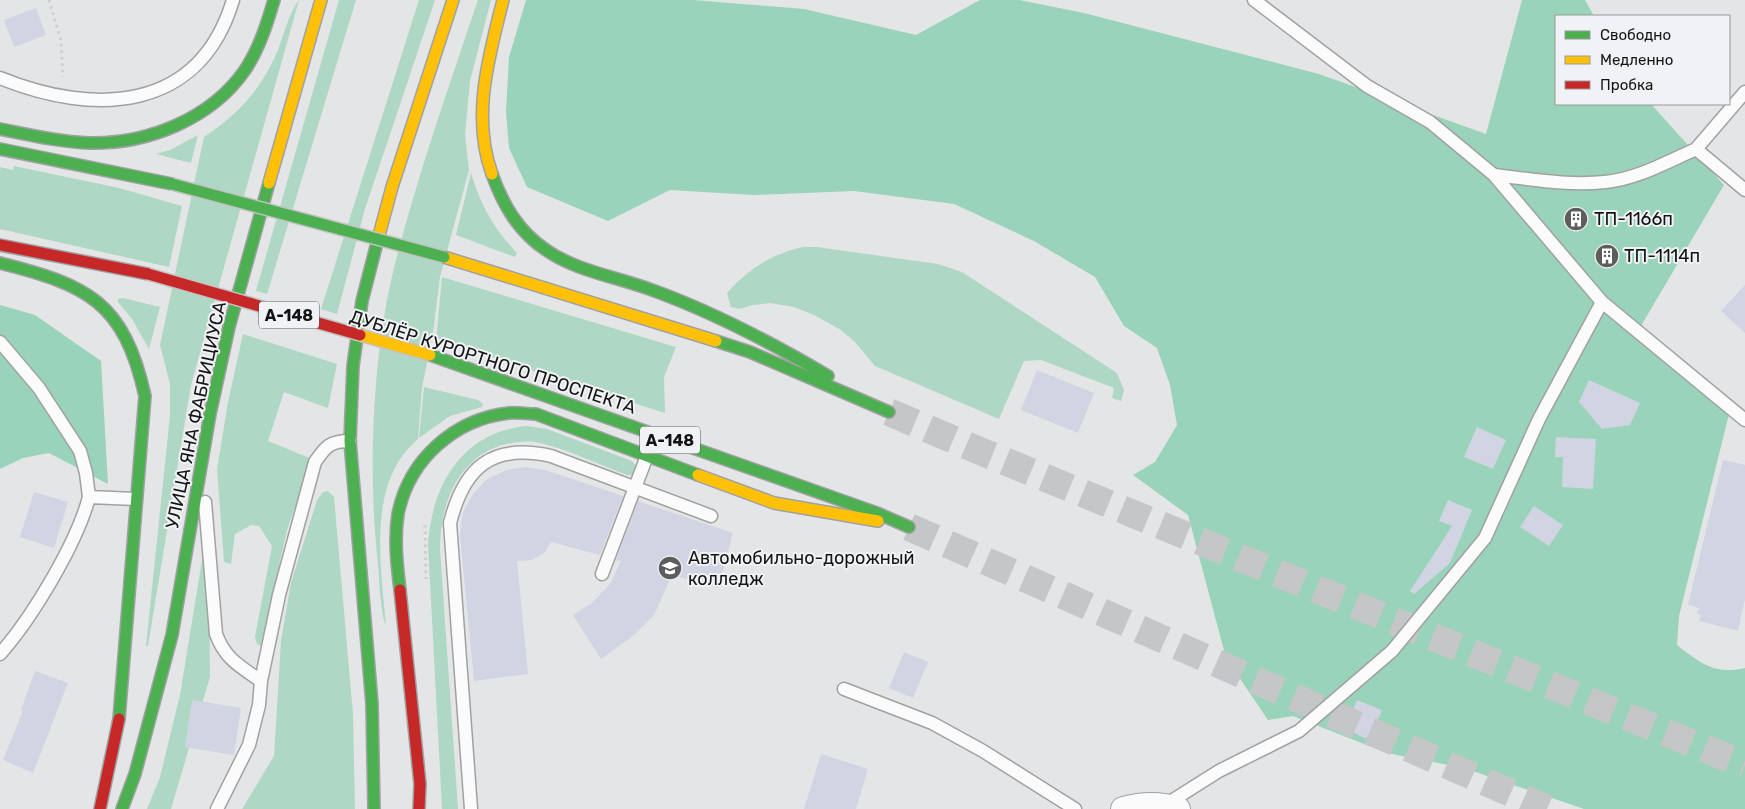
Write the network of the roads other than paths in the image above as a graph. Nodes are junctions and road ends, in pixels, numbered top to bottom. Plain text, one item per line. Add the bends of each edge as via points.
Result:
1 (233, 0) edge
2 (274, 0) edge
3 (321, 0) edge
4 (453, 0) edge
5 (504, 0) edge
6 (1254, 0) edge
7 (0, 78) edge
8 (1745, 92) edge
9 (0, 129) edge
10 (0, 149) edge
11 (1696, 149) junction
12 (1494, 175) junction
13 (1745, 190) edge
14 (0, 245) edge
15 (0, 264) edge
16 (1602, 302) junction
17 (0, 342) edge
18 (1745, 420) edge
19 (350, 440) junction
20 (647, 456) junction
21 (201, 462) junction
22 (635, 488) junction
23 (89, 497) junction
24 (136, 500) junction
25 (711, 516) dead end
26 (602, 574) dead end
27 (0, 654) edge
28 (261, 681) junction
29 (844, 688) dead end
30 (1171, 807) edge
31 (100, 809) edge
32 (122, 809) edge
33 (217, 809) edge
34 (374, 809) edge
35 (419, 809) edge
36 (471, 809) edge
37 (1075, 809) edge
38 (1123, 809) edge

1 - 7 lane via 211,49 170,84 140,98 105,102 64,97
2 - 9 main road via 265,31 239,78 207,108 177,126 139,139 102,143 71,142
3 - 21 main road, УЛИЦА ЯНА ФАБРИЦИУСА / А-148 via 229,327
4 - 19 main road via 400,161 362,301 353,366
5 - 10 main road, bridge via 484,79 483,128 488,167 501,200 521,229 546,250 573,264 653,290 763,338 889,412 750,352 585,299 172,184
6 - 12 lane via 1367,86 1430,122
8 - 11 lane
11 - 12 lane via 1644,172 1607,182 1566,184
11 - 13 lane
12 - 16 lane
14 - 20 main road, ДУБЛЁР КУРОРТНОГО ПРОСПЕКТА / А-148, bridge via 148,274 430,355 867,509 909,527 774,503
15 - 24 main road via 68,284 94,298 130,344 140,368 145,396
16 - 18 lane
16 - 30 lane via 1539,419 1485,538 1392,651 1299,731 1219,771
17 - 23 lane via 39,388 80,451
19 - 28 lane via 325,446 316,462 279,595
19 - 34 main road via 372,704
20 - 22 lane
20 - 35 main road, А-148 via 536,414 510,413 482,419 452,433 429,451 412,472 400,501 397,532 420,784
21 - 28 lane via 216,634 222,650 231,660
21 - 32 main road, УЛИЦА ЯНА ФАБРИЦИУСА / А-148 via 172,635 135,774
22 - 25 lane
22 - 26 lane
22 - 36 lane via 551,456 529,451 504,454 483,464 467,479 455,502 450,523
23 - 24 lane
23 - 27 lane via 81,522 43,595
24 - 31 main road via 118,732
28 - 33 lane via 259,706 249,745
29 - 37 lane via 932,723
30 - 38 street via 1140,805

